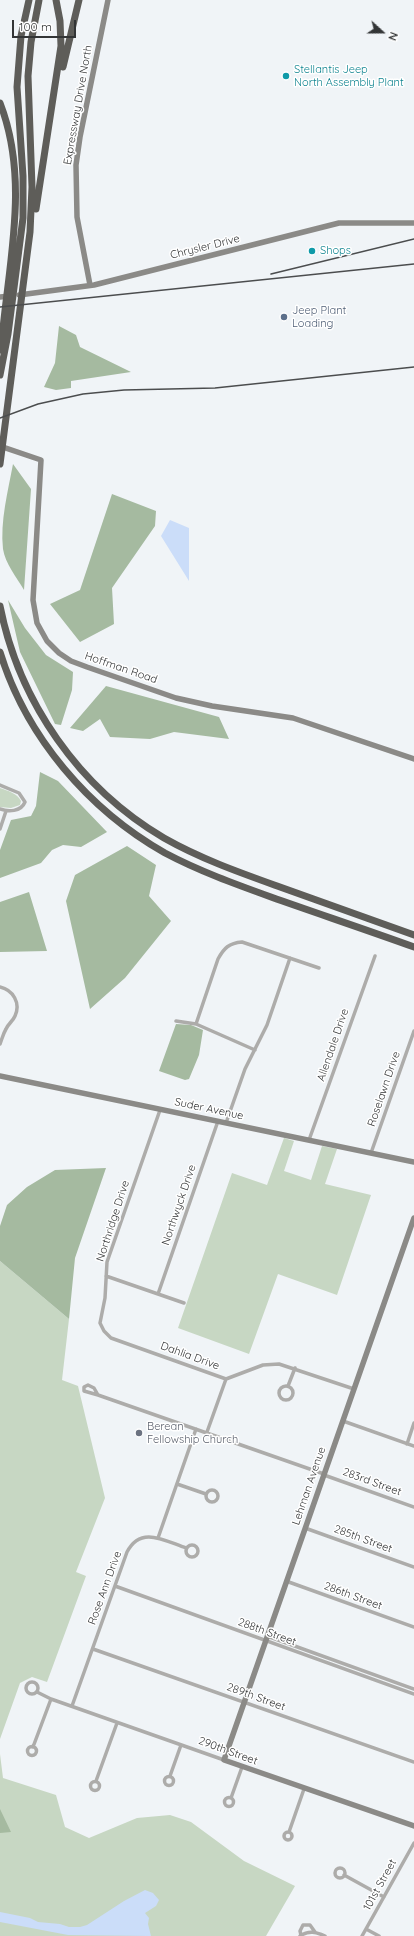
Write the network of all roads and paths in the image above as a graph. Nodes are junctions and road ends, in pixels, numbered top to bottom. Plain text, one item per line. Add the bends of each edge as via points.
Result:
1 (29, 0) edge
2 (39, 0) edge
3 (56, 0) edge
4 (79, 0) edge
5 (108, 0) edge
6 (54, 92) junction
7 (0, 104) edge
8 (0, 113) edge
9 (12, 143) junction
10 (414, 223) edge
11 (30, 232) junction
12 (12, 276) junction
13 (90, 286) junction
14 (0, 297) edge
15 (6, 332) junction
16 (0, 366) edge
17 (0, 375) edge
18 (0, 446) edge
19 (0, 460) edge
20 (0, 464) edge
21 (0, 606) edge
22 (0, 652) edge
23 (414, 759) edge
24 (0, 785) edge
25 (0, 809) edge
26 (6, 811) junction
27 (0, 829) edge
28 (414, 935) edge
29 (414, 947) edge
30 (375, 956) dead end
31 (290, 958) junction
32 (319, 968) dead end
33 (0, 987) edge
34 (176, 1022) dead end
35 (196, 1024) junction
36 (414, 1031) edge
37 (0, 1044) edge
38 (255, 1050) junction
39 (0, 1076) edge
40 (160, 1110) junction
41 (218, 1122) junction
42 (226, 1123) junction
43 (309, 1140) junction
44 (371, 1153) junction
45 (414, 1162) edge
46 (414, 1218) edge
47 (106, 1276) junction
48 (158, 1294) junction
49 (184, 1303) dead end
50 (111, 1338) joint
51 (295, 1368) junction
52 (226, 1379) junction
53 (288, 1386) junction
54 (354, 1389) junction
55 (98, 1395) dead end
56 (343, 1421) junction
57 (414, 1423) edge
58 (196, 1429) junction
59 (207, 1432) junction
60 (407, 1444) junction
61 (414, 1446) edge
62 (324, 1474) junction
63 (176, 1484) junction
64 (206, 1494) dead end
65 (414, 1507) edge
66 (305, 1528) junction
67 (158, 1538) junction
68 (186, 1548) dead end
69 (414, 1567) edge
70 (286, 1581) junction
71 (115, 1586) junction
72 (414, 1627) edge
73 (266, 1638) junction
74 (93, 1649) junction
75 (413, 1688) edge
76 (37, 1692) dead end
77 (412, 1694) edge
78 (51, 1699) junction
79 (244, 1702) junction
80 (72, 1706) junction
81 (117, 1722) junction
82 (182, 1745) junction
83 (33, 1747) dead end
84 (224, 1760) junction
85 (414, 1762) edge
86 (242, 1766) junction
87 (170, 1776) dead end
88 (96, 1781) dead end
89 (304, 1789) junction
90 (231, 1798) dead end
91 (414, 1826) edge
92 (289, 1832) dead end
93 (414, 1843) edge
94 (344, 1875) dead end
95 (384, 1897) junction
96 (366, 1929) junction
97 (316, 1932) junction
98 (301, 1936) edge
99 (325, 1936) edge
100 (362, 1936) edge
101 (379, 1936) edge

1 - 12 highway via 21,36 17,78 23,198
2 - 11 highway via 31,38 28,80 32,186
3 - 6 highway via 61,46
4 - 6 highway via 60,82
5 - 13 street, Expressway Drive North via 80,137 76,176 78,228
6 - 11 highway via 36,209
7 - 9 highway
8 - 9 highway
9 - 12 highway via 16,198
10 - 13 street, Chrysler Drive via 339,223
11 - 19 highway
12 - 15 highway
13 - 14 street, Chrysler Drive
15 - 16 highway
15 - 17 highway
18 - 23 street, Hoffman Road via 41,460 34,600 38,624 47,640 59,653 87,667 176,698 293,718
19 - 20 highway
21 - 28 highway via 14,656 38,708 53,733 73,760 123,810 151,830 185,849 236,871
22 - 29 highway via 21,702 52,752 75,781 103,809 146,841 172,857 240,886
24 - 26 street via 16,791 24,800 21,808
25 - 26 street
26 - 27 street
30 - 43 street, Allendale Drive
31 - 32 street
31 - 35 street via 242,942 228,946 218,959
31 - 38 street via 267,1025
33 - 37 street via 9,991 17,1004 16,1014 6,1028
34 - 35 street
35 - 38 street
36 - 44 street, Roselawn Drive
38 - 42 street via 245,1069
39 - 40 street, Suder Avenue
40 - 41 street, Suder Avenue
40 - 47 street, Northridge Drive via 111,1250
41 - 42 street, Suder Avenue
41 - 48 street, Northwyck Drive
42 - 43 street, Suder Avenue
43 - 44 street, Suder Avenue
44 - 45 street, Suder Avenue
46 - 54 street, Lehman Avenue
47 - 48 street
47 - 50 street, Northridge Drive via 100,1322
48 - 49 street
50 - 52 street, Dahlia Drive
51 - 52 street, Dahlia Drive via 284,1364 267,1364
51 - 53 street
51 - 54 street, Dahlia Drive
52 - 59 street
53 - 53 street via 292,1389 293,1395 283,1399 279,1391 283,1386
54 - 56 street, Lehman Avenue
55 - 58 street, 283rd Street
56 - 60 street
56 - 62 street, Lehman Avenue
57 - 60 street
58 - 59 street, 283rd Street
58 - 63 street
59 - 62 street, 283rd Street
60 - 61 street
62 - 65 street, 283rd Street
62 - 66 street, Lehman Avenue
63 - 64 street
63 - 67 street
66 - 69 street, 285th Street
66 - 70 street, Lehman Avenue
67 - 68 street
67 - 71 street, Rose Ann Drive via 144,1537 132,1544
70 - 72 street, 286th Street
70 - 73 street, Lehman Avenue
71 - 73 street, 288th Street
71 - 74 street, Rose Ann Drive
73 - 75 street, 288th Street
73 - 77 street, 288th Street
73 - 79 street, Lehman Avenue
74 - 79 street, 289th Street
74 - 80 street, Rose Ann Drive
75 - 77 street
76 - 78 street, 290th Street
78 - 80 street, 290th Street
78 - 83 street
79 - 84 street, Lehman Avenue
79 - 85 street, 289th Street
80 - 81 street, 290th Street
81 - 82 street, 290th Street
81 - 88 street
82 - 84 street, 290th Street
82 - 87 street
84 - 86 street, 290th Street
86 - 89 street, 290th Street
86 - 90 street
89 - 91 street, 290th Street
89 - 92 street
93 - 95 street, 101st Street
94 - 95 street
95 - 96 street, 101st Street
96 - 100 street, 101st Street
96 - 101 street
97 - 98 street
97 - 98 street via 310,1925 303,1925
97 - 99 street

